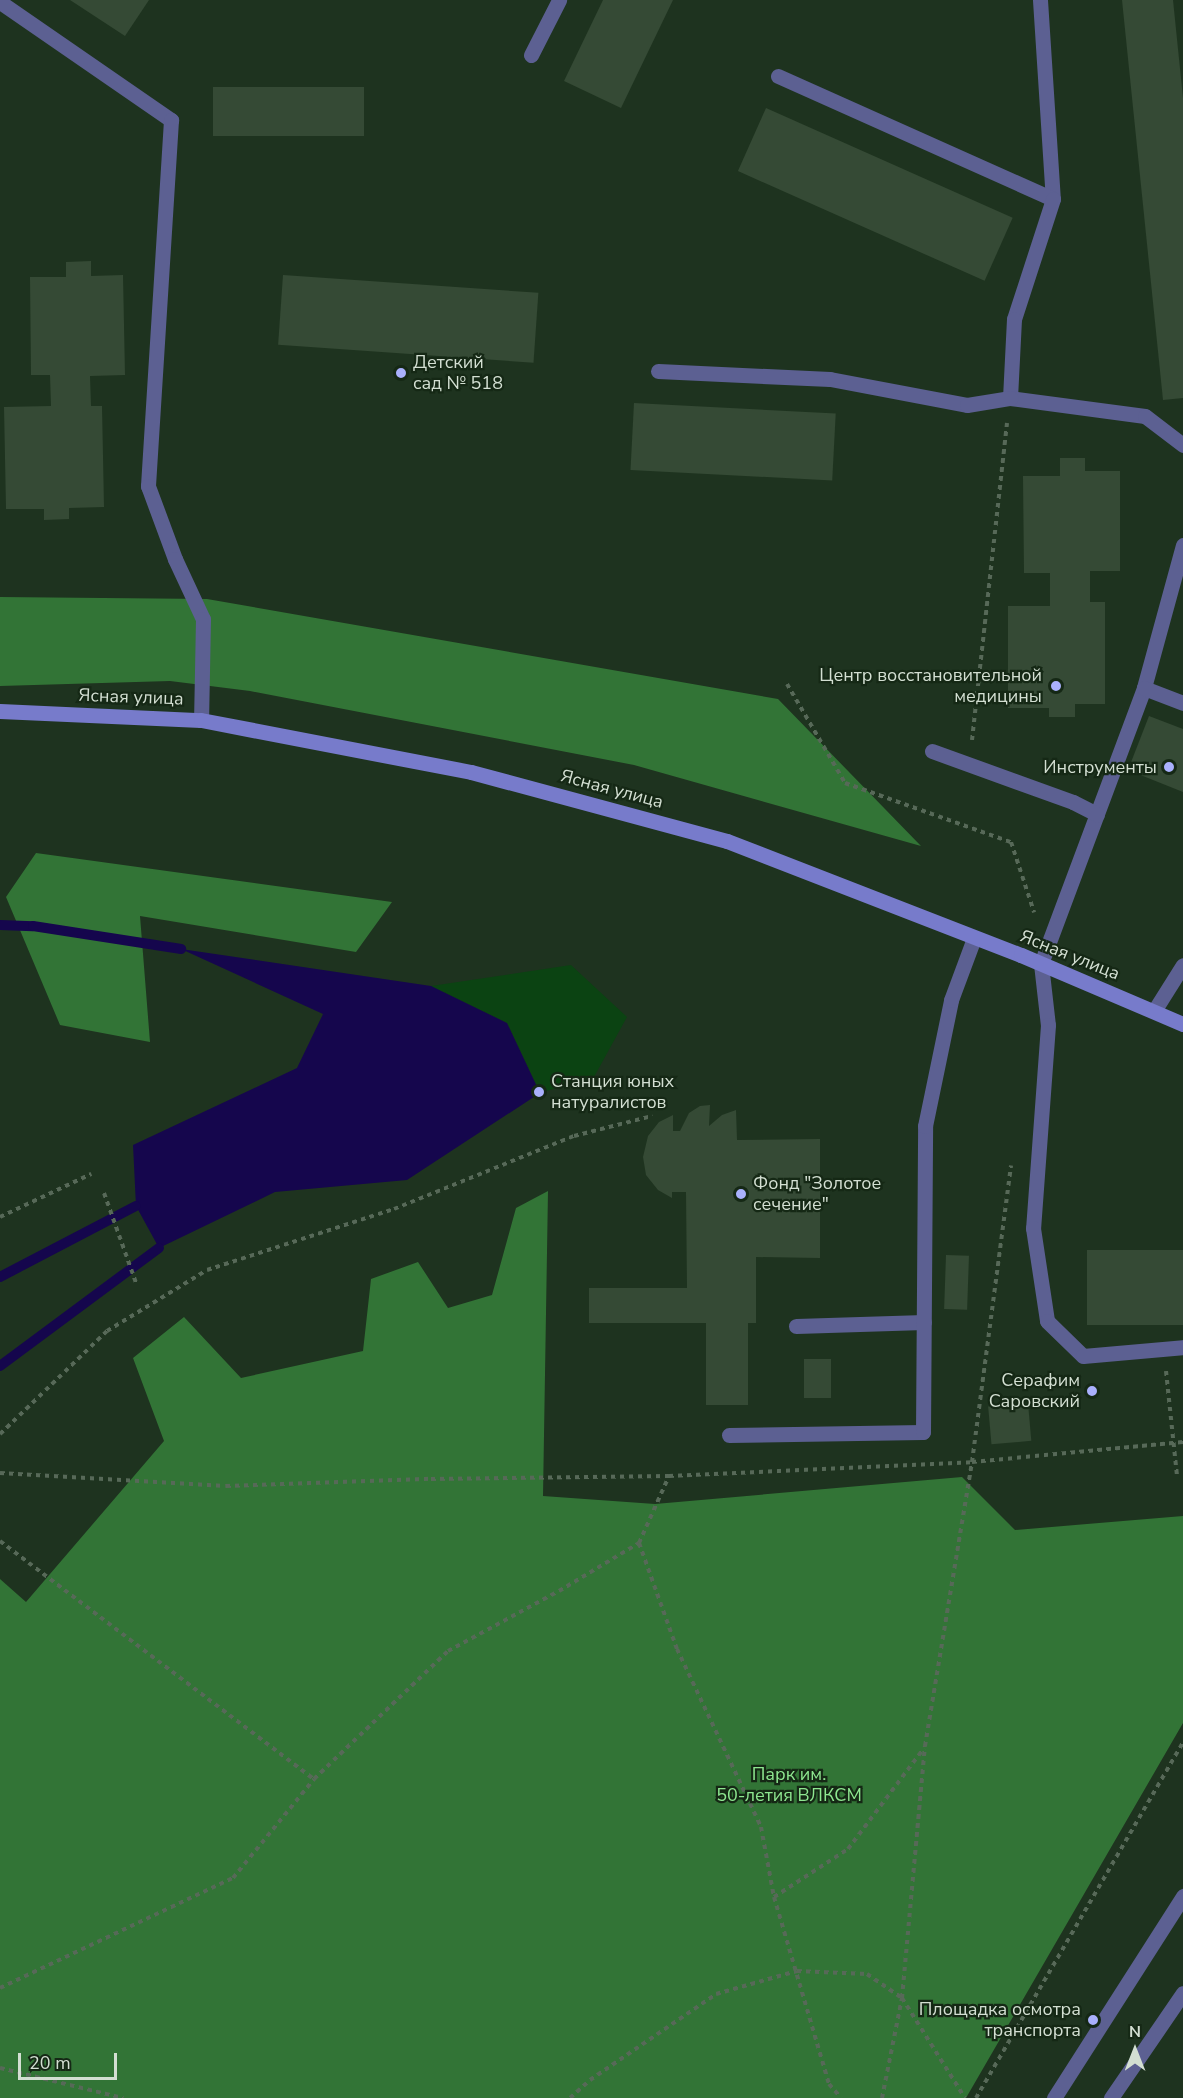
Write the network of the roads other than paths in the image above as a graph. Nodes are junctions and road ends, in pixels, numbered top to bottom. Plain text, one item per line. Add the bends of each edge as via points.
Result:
1 (559, 0) edge
2 (1040, 0) edge
3 (0, 2) edge
4 (531, 55) dead end
5 (778, 76) dead end
6 (1053, 199) junction
7 (658, 371) dead end
8 (1010, 398) junction
9 (1183, 445) edge
10 (1183, 545) edge
11 (1144, 688) junction
12 (1183, 703) edge
13 (0, 711) edge
14 (201, 720) junction
15 (932, 751) dead end
16 (1097, 814) junction
17 (974, 938) junction
18 (1041, 964) junction
19 (1183, 965) edge
20 (1154, 1011) junction
21 (1183, 1024) edge
22 (924, 1322) junction
23 (796, 1326) dead end
24 (1183, 1347) edge
25 (729, 1435) dead end
26 (1183, 1896) edge
27 (1183, 1993) edge
28 (1054, 2098) edge
29 (1112, 2098) edge

1 - 4 street
2 - 6 street
3 - 14 street via 171,120 148,486 203,619
5 - 6 street
6 - 8 street via 1014,319
7 - 8 street via 830,378 967,405
8 - 9 street via 1145,416
10 - 11 street
11 - 12 street
11 - 16 street
13 - 14 street, Ясная улица
14 - 17 street, Ясная улица via 471,771 727,841
15 - 16 street
16 - 18 street
17 - 18 street, Ясная улица
17 - 22 street via 951,1000 925,1126
18 - 20 street, Ясная улица
18 - 24 street via 1048,1026 1033,1228 1047,1320 1083,1356
19 - 20 street
20 - 21 street, Ясная улица
22 - 23 street
22 - 25 street via 923,1432
26 - 28 street
27 - 29 street

